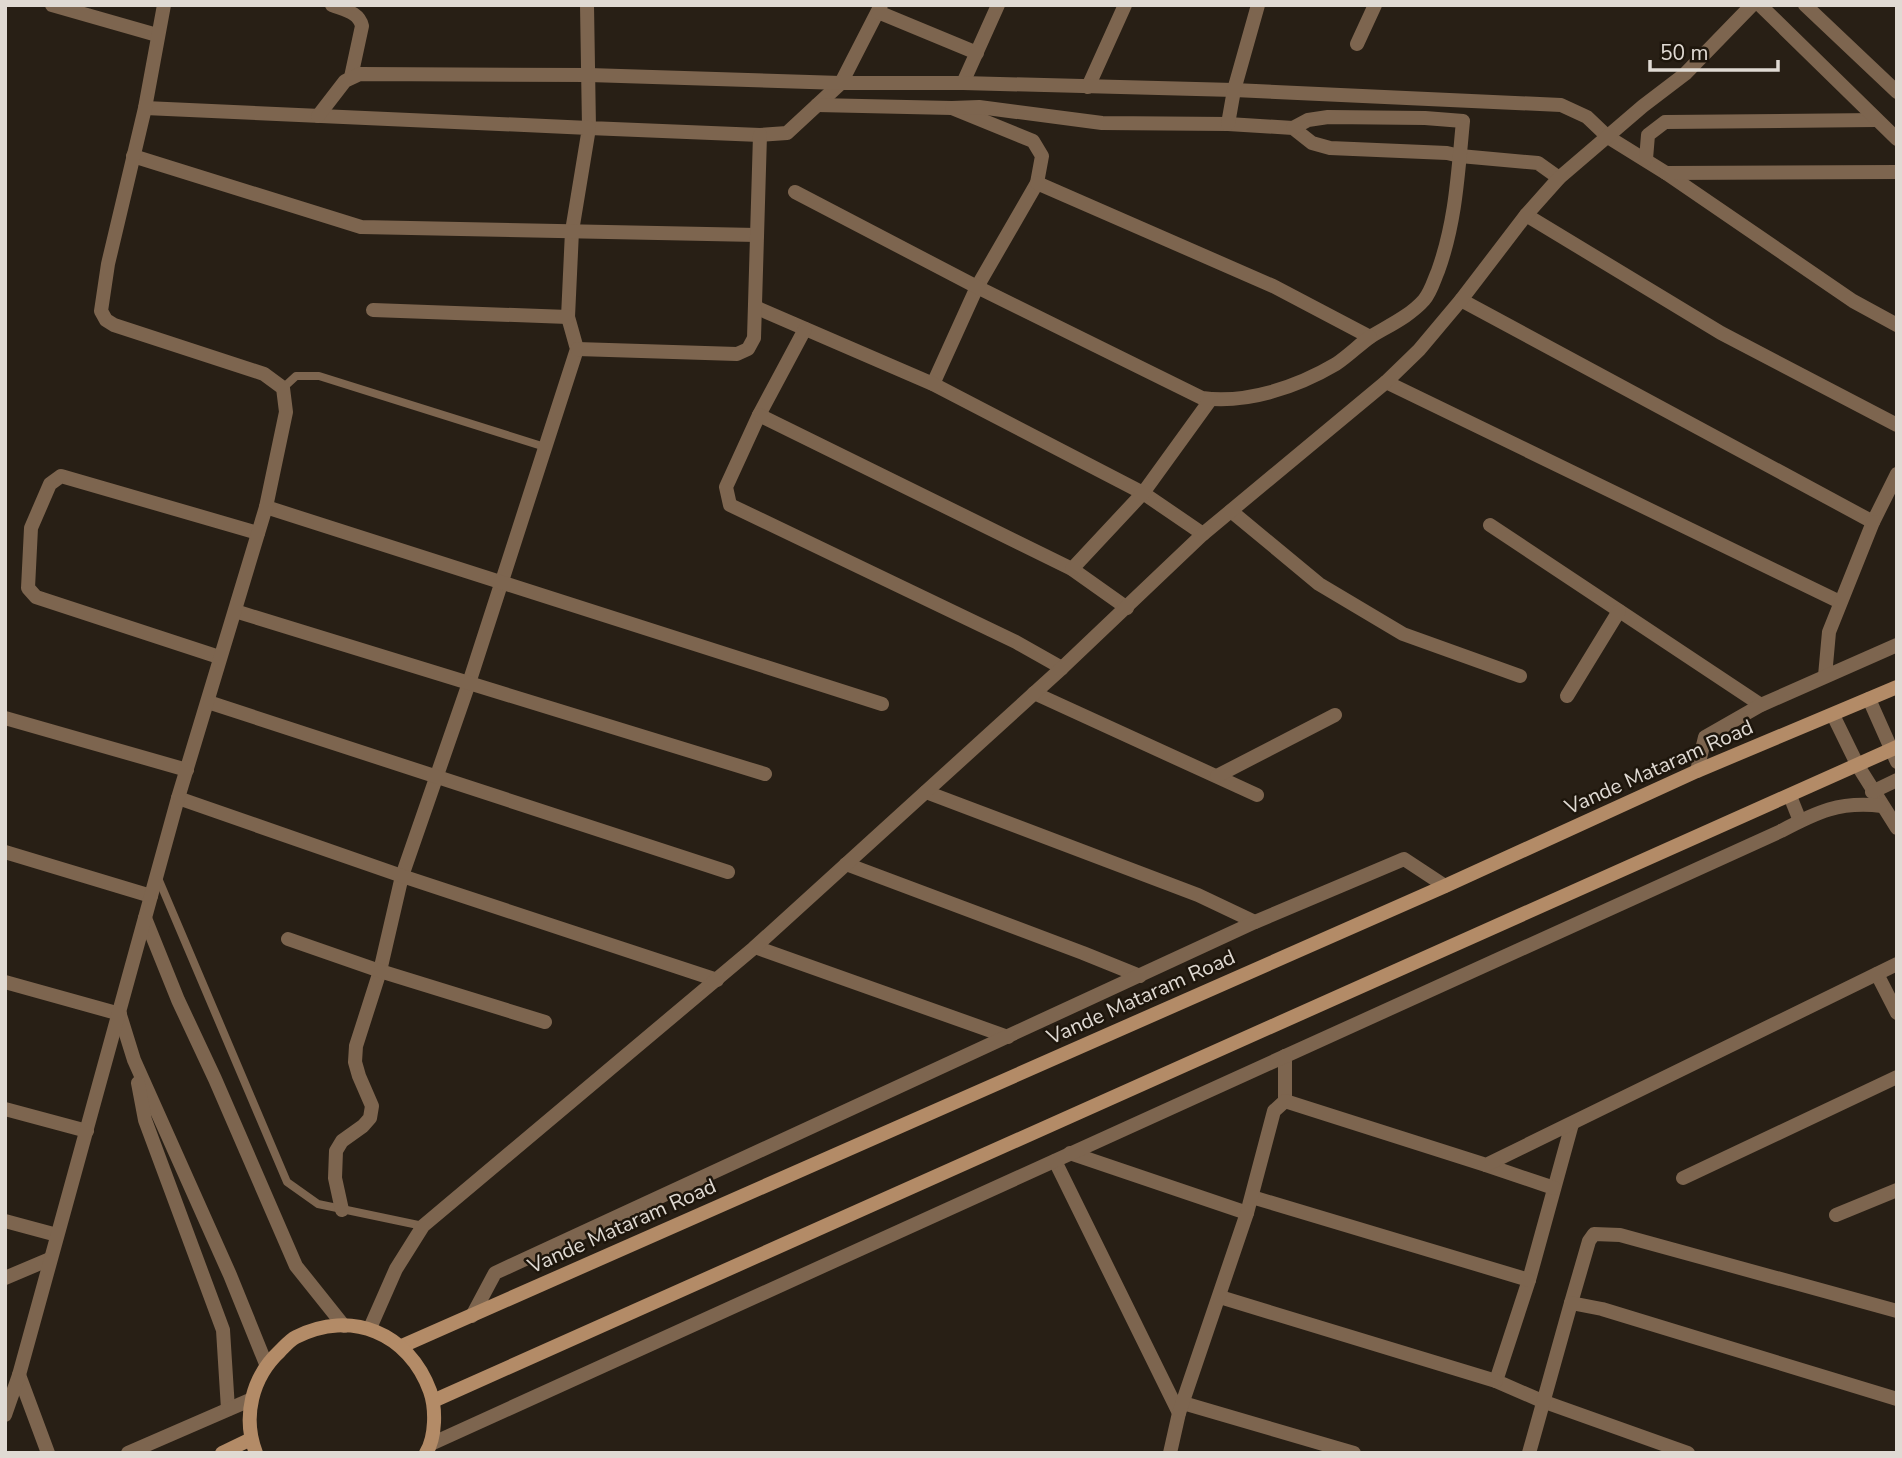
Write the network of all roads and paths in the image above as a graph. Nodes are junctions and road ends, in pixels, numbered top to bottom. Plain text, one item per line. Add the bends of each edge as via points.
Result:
1 (52, 5) edge
2 (164, 5) edge
3 (332, 5) edge
4 (587, 5) edge
5 (998, 5) edge
6 (1125, 5) edge
7 (1258, 5) edge
8 (1375, 5) edge
9 (1752, 5) edge
10 (1760, 5) edge
11 (1805, 5) edge
12 (879, 9) edge
13 (157, 35) junction
14 (1357, 44) dead end
15 (977, 53) junction
16 (589, 75) junction
17 (351, 77) junction
18 (841, 83) junction
19 (963, 83) junction
20 (1088, 87) junction
21 (1234, 90) junction
22 (1897, 92) edge
23 (817, 105) junction
24 (145, 108) junction
25 (952, 108) junction
26 (318, 116) junction
27 (1877, 120) junction
28 (1228, 124) junction
29 (589, 128) junction
30 (1293, 128) junction
31 (760, 135) junction
32 (1608, 137) junction
33 (1897, 139) edge
34 (133, 156) junction
35 (1460, 156) junction
36 (1646, 159) junction
37 (1897, 172) edge
38 (1666, 173) junction
39 (1559, 178) junction
40 (1037, 183) junction
41 (795, 192) dead end
42 (1526, 215) junction
43 (572, 232) junction
44 (757, 235) junction
45 (977, 287) junction
46 (1461, 300) junction
47 (755, 306) junction
48 (373, 310) dead end
49 (568, 317) junction
50 (1897, 325) edge
51 (805, 329) junction
52 (1370, 337) junction
53 (577, 349) junction
54 (1386, 382) junction
55 (933, 384) junction
56 (283, 388) junction
57 (1211, 400) junction
58 (759, 415) junction
59 (1897, 425) edge
60 (545, 447) junction
61 (1897, 474) edge
62 (1143, 493) junction
63 (266, 507) junction
64 (1231, 511) junction
65 (1873, 522) junction
66 (1490, 525) dead end
67 (258, 533) junction
68 (1203, 534) junction
69 (1072, 569) junction
70 (501, 581) junction
71 (1840, 602) junction
72 (1127, 608) junction
73 (235, 611) junction
74 (1619, 611) junction
75 (1897, 645) edge
76 (219, 657) junction
77 (1062, 668) junction
78 (1520, 676) dead end
79 (1825, 676) junction
80 (469, 683) junction
81 (1897, 687) edge
82 (1034, 693) junction
83 (1567, 696) dead end
84 (1869, 699) junction
85 (208, 702) junction
86 (882, 704) dead end
87 (1761, 705) junction
88 (1335, 715) dead end
89 (1833, 715) junction
90 (5, 718) edge
91 (1895, 753) edge
92 (1858, 766) junction
93 (187, 770) junction
94 (1697, 771) junction
95 (765, 774) dead end
96 (1217, 776) junction
97 (437, 778) junction
98 (1897, 780) edge
99 (926, 792) junction
100 (1872, 792) junction
101 (1258, 794) dead end
102 (1790, 796) junction
103 (178, 798) junction
104 (1882, 806) junction
105 (1800, 821) junction
106 (1897, 828) edge
107 (5, 852) edge
108 (846, 864) junction
109 (729, 872) dead end
110 (157, 876) junction
111 (402, 876) junction
112 (1446, 886) junction
113 (151, 896) junction
114 (145, 918) junction
115 (1255, 922) junction
116 (288, 939) dead end
117 (755, 947) junction
118 (1897, 964) edge
119 (380, 971) junction
120 (1877, 974) junction
121 (1140, 976) junction
122 (717, 980) junction
123 (5, 982) edge
124 (1897, 1013) edge
125 (120, 1014) junction
126 (545, 1022) dead end
127 (1008, 1037) junction
128 (1286, 1056) junction
129 (134, 1060) junction
130 (1897, 1077) edge
131 (1285, 1101) junction
132 (5, 1109) edge
133 (1572, 1124) junction
134 (87, 1131) junction
135 (1070, 1153) junction
136 (1055, 1161) junction
137 (1486, 1165) junction
138 (1683, 1178) dead end
139 (1554, 1188) junction
140 (1897, 1190) edge
141 (1252, 1197) junction
142 (342, 1210) junction
143 (1247, 1213) junction
144 (1836, 1216) dead end
145 (5, 1221) edge
146 (422, 1226) junction
147 (57, 1235) junction
148 (50, 1259) junction
149 (5, 1278) edge
150 (1530, 1280) junction
151 (1220, 1297) junction
152 (1571, 1303) junction
153 (1897, 1311) edge
154 (472, 1316) junction
155 (344, 1326) junction
156 (370, 1328) junction
157 (402, 1346) junction
158 (266, 1364) junction
159 (19, 1375) junction
160 (1496, 1381) junction
161 (1897, 1399) edge
162 (250, 1400) junction
163 (433, 1401) junction
164 (1542, 1401) junction
165 (1181, 1408) junction
166 (229, 1409) junction
167 (5, 1415) edge
168 (254, 1446) edge
169 (429, 1448) edge
170 (48, 1453) edge
171 (128, 1453) edge
172 (222, 1453) edge
173 (1170, 1453) edge
174 (1354, 1453) edge
175 (1529, 1453) edge
176 (1688, 1453) edge

1 - 13 street
2 - 13 street
3 - 17 street via 355,14 362,26
4 - 16 street
5 - 15 street
6 - 20 street
7 - 21 street
8 - 14 street
9 - 32 street via 1685,74
10 - 27 street
11 - 22 street
12 - 15 street
12 - 18 street
13 - 24 street
15 - 19 street
16 - 17 street
16 - 18 street
16 - 29 street
17 - 26 street
18 - 19 street
18 - 23 street
19 - 20 street
20 - 21 street
21 - 28 street
21 - 32 street via 1560,105 1587,117
23 - 25 street
23 - 31 street via 787,133
24 - 26 street
24 - 34 street
25 - 28 street via 979,107 1102,123
25 - 40 street via 1033,141 1042,156
26 - 29 street
27 - 33 street
27 - 36 street via 1665,121 1648,135
28 - 30 street
29 - 31 street
29 - 43 street
30 - 35 street via 1312,143 1330,148
30 - 35 street via 1328,117 1463,121
31 - 44 street
32 - 36 street
32 - 39 street
34 - 43 street via 361,227
34 - 56 street via 108,264 101,311 106,320 264,374
35 - 39 street via 1538,163
35 - 52 street via 1451,232 1432,286 1425,300
36 - 38 street
37 - 38 street
38 - 50 street via 1853,301
39 - 42 street
40 - 45 street
40 - 52 street via 1273,286
41 - 45 street
42 - 46 street
42 - 59 street via 1721,333
43 - 44 street
43 - 49 street
44 - 47 street
45 - 55 street
45 - 57 street
46 - 54 street
46 - 65 street
47 - 51 street
47 - 53 street via 754,338 748,349 737,354
48 - 49 street
49 - 53 street
51 - 55 street
51 - 58 street
52 - 57 street via 1337,363 1283,388 1247,398
53 - 60 street
54 - 64 street
54 - 71 street
55 - 62 street
56 - 60 lane via 296,376 318,376
56 - 63 street via 286,412
57 - 62 street
58 - 69 street
58 - 77 street via 726,487 730,505
60 - 70 street
61 - 65 street
62 - 68 street
62 - 69 street
63 - 67 street
63 - 70 street
64 - 68 street
64 - 78 street via 1319,584 1403,634
65 - 71 street
66 - 74 street
67 - 73 street
67 - 76 street via 61,476 50,484 32,528 28,588 36,597
68 - 72 street
69 - 72 street
70 - 80 street
70 - 86 street
71 - 79 street via 1829,632
72 - 77 street
73 - 76 street
73 - 80 street
74 - 83 street
74 - 87 street
75 - 79 street
76 - 85 street
77 - 82 street
79 - 87 street
80 - 95 street
80 - 97 street
81 - 84 main road, Vande Mataram Road
82 - 96 street
82 - 99 street
84 - 89 main road, Vande Mataram Road
84 - 91 street
85 - 93 street
85 - 97 street
87 - 94 street via 1705,737
88 - 96 street
89 - 92 street
89 - 94 main road, Vande Mataram Road
90 - 93 street
91 - 92 main road
92 - 100 street
92 - 102 main road
93 - 103 street
94 - 112 main road, Vande Mataram Road
96 - 101 street
97 - 109 street
97 - 111 street
98 - 100 street
99 - 108 street
99 - 115 street via 1198,895
100 - 104 street
102 - 105 street
102 - 163 main road
103 - 110 street
103 - 111 street
104 - 105 street via 1861,804 1820,811
104 - 106 street
105 - 128 street
107 - 113 street
108 - 117 street
108 - 121 street
110 - 113 street
110 - 142 lane via 287,1182 318,1204
111 - 119 street
111 - 122 street
112 - 115 street via 1404,859
112 - 154 main road, Vande Mataram Road
113 - 114 street
114 - 125 street
114 - 155 street via 296,1266
115 - 121 street
116 - 119 street
117 - 122 street
117 - 127 street
118 - 120 street
119 - 126 street
119 - 142 street via 356,1046 355,1062 372,1106 370,1118 342,1140 336,1151 335,1178
120 - 124 street
120 - 133 street
121 - 127 street
122 - 146 street
123 - 125 street
125 - 129 street
125 - 134 street
127 - 154 street via 495,1273
128 - 131 street
128 - 135 street
129 - 158 street
129 - 166 street via 145,1120 223,1330
130 - 138 street
131 - 137 street
131 - 141 street via 1274,1111
132 - 134 street
133 - 137 street
133 - 139 street
134 - 147 street
135 - 136 street
135 - 143 street
136 - 165 street
136 - 169 street
137 - 139 street
139 - 150 street
140 - 144 street
141 - 143 street
141 - 150 street
142 - 146 lane
143 - 151 street
145 - 147 street
146 - 156 street via 396,1269
147 - 148 street
148 - 149 street
148 - 159 street
150 - 160 street
151 - 160 street
151 - 165 street
152 - 153 street via 1589,1241 1599,1233
152 - 161 street
152 - 164 street
154 - 157 main road, Vande Mataram Road
155 - 156 main road
155 - 158 main road via 331,1325 294,1337
156 - 157 main road
157 - 163 main road via 423,1371
158 - 162 main road
159 - 167 street
159 - 170 street
160 - 164 street
162 - 166 street
162 - 168 main road
163 - 169 main road
164 - 175 street
164 - 176 street
165 - 173 street
165 - 174 street
166 - 171 street
168 - 172 main road

